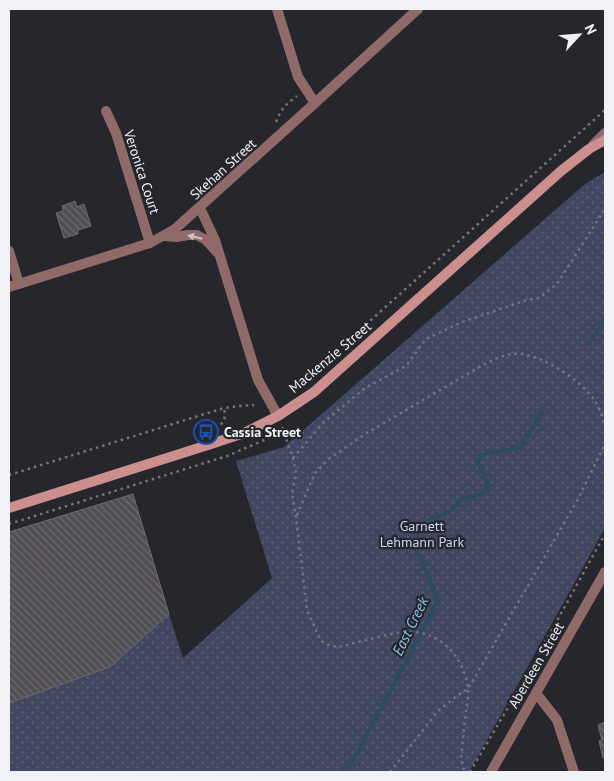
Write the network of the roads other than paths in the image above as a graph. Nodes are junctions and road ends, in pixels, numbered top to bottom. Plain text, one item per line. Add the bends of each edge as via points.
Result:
1 (277, 9) edge
2 (418, 9) edge
3 (315, 104) junction
4 (106, 111) dead end
5 (605, 133) edge
6 (605, 140) edge
7 (589, 149) junction
8 (200, 208) junction
9 (164, 236) junction
10 (150, 243) junction
11 (9, 251) edge
12 (219, 254) junction
13 (14, 286) edge
14 (278, 416) junction
15 (9, 508) edge
16 (605, 572) edge
17 (536, 693) junction
18 (491, 772) edge
19 (574, 772) edge

1 - 3 street via 298,77
2 - 3 street, Skehan Street
3 - 8 street, Skehan Street
4 - 10 street, Veronica Court via 116,133
5 - 7 street, Mackenzie Street
6 - 7 main road, Mackenzie Street
7 - 14 main road, Mackenzie Street via 314,392
8 - 9 street, Skehan Street
8 - 12 street
9 - 10 street, Skehan Street
12 -> 9 street via 197,235
10 - 13 street, Skehan Street
11 - 13 street
12 - 14 street via 258,380
14 - 15 main road, Mackenzie Street via 215,443
16 - 17 street, Aberdeen Street
17 - 18 street, Aberdeen Street
17 - 19 street via 558,720

